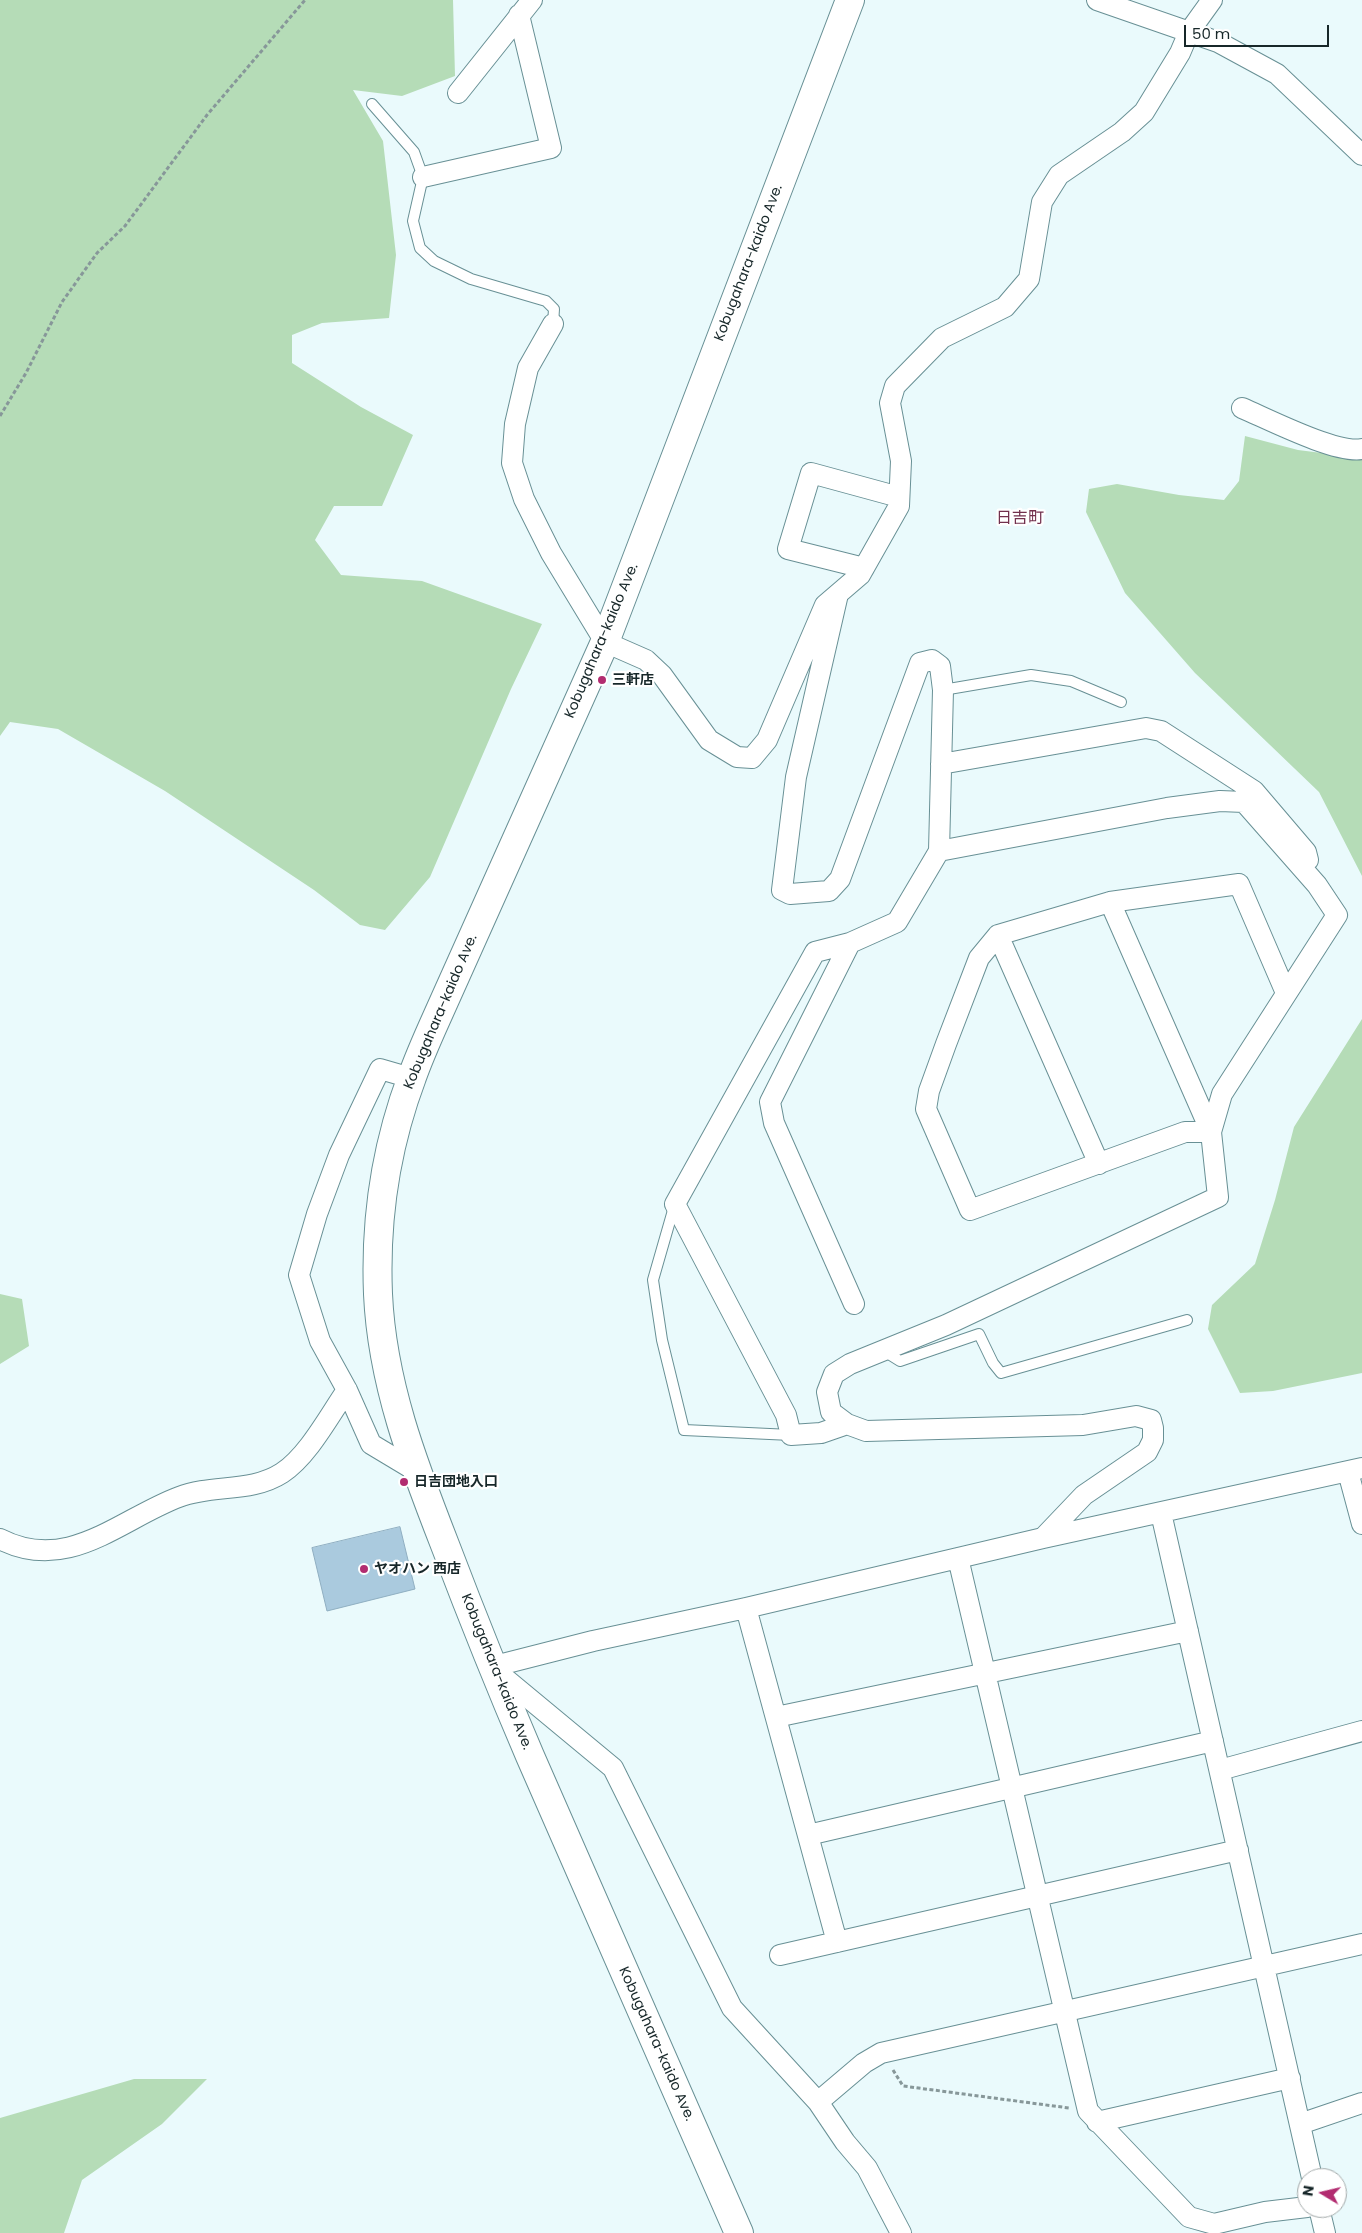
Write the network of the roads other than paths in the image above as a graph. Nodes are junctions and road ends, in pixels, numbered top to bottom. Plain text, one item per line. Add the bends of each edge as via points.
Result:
1 (850, 0) edge
2 (1098, 0) edge
3 (1212, 0) edge
4 (525, 8) edge
5 (1189, 32) junction
6 (458, 93) dead end
7 (372, 104) dead end
8 (1362, 155) edge
9 (424, 177) junction
10 (553, 324) joint
11 (1242, 408) dead end
12 (1362, 449) edge
13 (900, 496) junction
14 (864, 568) junction
15 (838, 594) junction
16 (605, 642) junction
17 (943, 690) junction
18 (1121, 702) dead end
19 (941, 764) junction
20 (939, 851) junction
21 (1310, 877) junction
22 (1110, 902) junction
23 (998, 935) junction
24 (850, 943) junction
25 (1286, 993) junction
26 (411, 1078) junction
27 (1211, 1132) junction
28 (1099, 1164) junction
29 (675, 1204) junction
30 (854, 1304) dead end
31 (1187, 1320) dead end
32 (884, 1351) junction
33 (347, 1390) junction
34 (847, 1424) junction
35 (791, 1435) junction
36 (1355, 1470) edge
37 (416, 1471) junction
38 (1161, 1513) junction
39 (1362, 1524) edge
40 (1043, 1538) junction
41 (0, 1539) edge
42 (958, 1558) junction
43 (746, 1608) junction
44 (1188, 1631) junction
45 (492, 1667) junction
46 (985, 1674) junction
47 (776, 1717) junction
48 (1362, 1731) edge
49 (1213, 1741) junction
50 (1220, 1770) junction
51 (1012, 1788) junction
52 (808, 1835) junction
53 (1238, 1850) junction
54 (1038, 1896) junction
55 (837, 1942) junction
56 (1362, 1944) edge
57 (780, 1954) dead end
58 (1264, 1966) junction
59 (1065, 2012) junction
60 (1290, 2078) junction
61 (818, 2102) junction
62 (1362, 2103) edge
63 (1093, 2116) junction
64 (1300, 2124) junction
65 (1310, 2168) edge
66 (1297, 2208) edge
67 (1321, 2218) edge
68 (739, 2233) edge
69 (901, 2233) edge
70 (1325, 2233) edge

1 - 16 main road, Kobugahara-kaido Ave.
2 - 5 street
3 - 5 street
4 - 6 street
4 - 9 street via 551,148
5 - 8 street via 1218,42 1277,74
5 - 13 street via 1144,112 1122,132 1060,175 1042,202 1029,279 1005,308 942,338 895,386 890,403 901,461
7 - 9 lane via 414,152
9 - 10 lane via 414,221 420,248 434,261 471,279 546,301 554,309
10 - 16 street via 528,368 515,424 512,463 524,499 551,553
11 - 12 street via 1330,445
13 - 14 street via 899,506
13 - 14 street via 811,473 788,549
14 - 15 street
15 - 16 street via 825,606 768,740 752,758 737,756 709,740 662,675 646,660
15 - 17 street via 796,777 782,890 790,894 829,890 840,880 920,663 932,660 940,666
16 - 26 main road, Kobugahara-kaido Ave.
17 - 18 lane via 1031,675 1071,681
17 - 19 street
19 - 20 street
19 - 21 street via 1146,728 1161,731 1254,791 1306,852
20 - 21 street via 1167,808 1220,801 1244,802
20 - 24 street via 897,922
21 - 25 street via 1337,915
22 - 23 street
22 - 25 street via 1239,884
22 - 27 street
23 - 28 street
23 - 28 street via 979,958 929,1091 926,1109 970,1210
24 - 29 street via 815,952
24 - 30 street via 770,1102 774,1123
25 - 27 street via 1222,1094
26 - 33 street via 380,1069 340,1155 317,1214 299,1275 320,1341
26 - 37 main road, Kobugahara-kaido Ave. via 384,1184 377,1241 378,1297 384,1352 397,1413
27 - 28 street via 1185,1132 1115,1155
27 - 32 street via 1218,1197
29 - 35 street via 786,1415
29 - 35 lane via 653,1280 662,1340 684,1430
31 - 32 lane via 1001,1373 979,1334 900,1362
32 - 34 street via 834,1374 827,1392 831,1412
33 - 37 street via 371,1444
33 - 41 street via 296,1462 280,1474 251,1486 210,1489 179,1497 95,1540 50,1551 12,1545
34 - 35 street via 821,1433
34 - 40 street via 866,1431 1083,1425 1136,1416 1151,1420 1153,1440 1147,1452 1084,1495
36 - 38 street
36 - 39 street
37 - 45 main road, Kobugahara-kaido Ave.
38 - 40 street
38 - 44 street
40 - 42 street
42 - 43 street
42 - 46 street
43 - 45 street
43 - 47 street
44 - 46 street
44 - 49 street
45 - 61 street via 613,1768 732,2008
45 - 68 main road, Kobugahara-kaido Ave.
46 - 47 street
46 - 51 street
47 - 52 street
48 - 50 street
49 - 50 street
49 - 51 street
50 - 53 street
51 - 52 street
51 - 54 street
52 - 55 street
53 - 54 street
53 - 58 street
54 - 55 street
54 - 59 street
55 - 57 street
56 - 58 street
58 - 59 street
58 - 60 street
59 - 61 street via 881,2053 864,2063
59 - 63 street
60 - 63 street
60 - 64 street
61 - 69 street via 867,2168
62 - 64 street
63 - 66 street via 1189,2217 1214,2224
64 - 65 street
67 - 70 street

